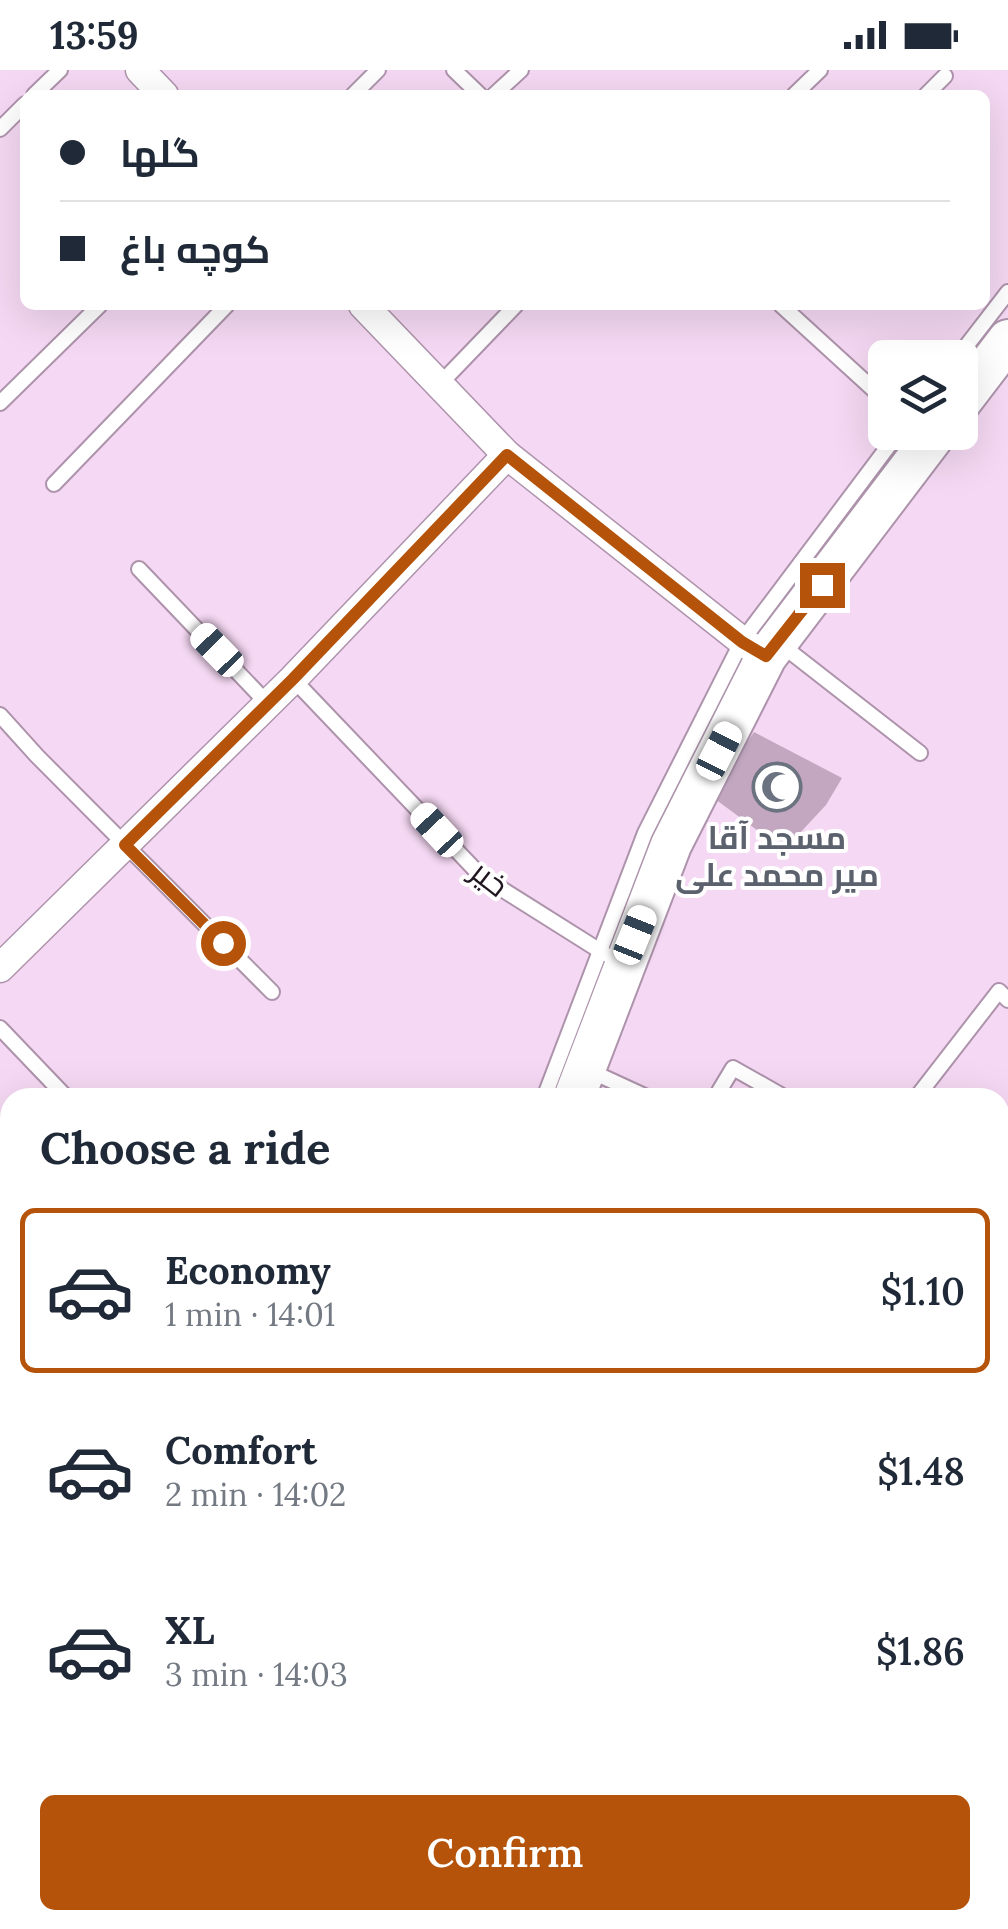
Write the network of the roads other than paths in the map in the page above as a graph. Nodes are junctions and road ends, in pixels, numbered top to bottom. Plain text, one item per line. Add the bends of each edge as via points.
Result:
1 (60, 70) edge
2 (140, 70) edge
3 (378, 70) edge
4 (454, 70) edge
5 (522, 70) edge
6 (820, 70) edge
7 (945, 76) dead end
8 (39, 90) edge
9 (159, 90) edge
10 (357, 90) edge
11 (475, 90) edge
12 (500, 90) edge
13 (799, 90) edge
14 (931, 90) edge
15 (20, 109) edge
16 (0, 128) edge
17 (1008, 292) edge
18 (95, 310) edge
19 (223, 310) edge
20 (369, 310) edge
21 (511, 310) edge
22 (786, 310) edge
23 (971, 340) edge
24 (1008, 340) edge
25 (978, 379) edge
26 (868, 384) edge
27 (440, 385) junction
28 (0, 402) edge
29 (910, 450) edge
30 (507, 455) junction
31 (54, 484) dead end
32 (139, 569) dead end
33 (762, 647) junction
34 (293, 679) junction
35 (268, 704) junction
36 (0, 715) edge
37 (920, 752) dead end
38 (125, 845) junction
39 (611, 958) junction
40 (0, 968) edge
41 (272, 992) dead end
42 (1003, 995) edge
43 (0, 1028) edge
44 (580, 1083) edge
45 (57, 1088) edge
46 (549, 1088) edge
47 (721, 1088) edge
48 (768, 1088) edge
49 (924, 1088) edge

1 - 8 lane
2 - 9 street
3 - 10 lane
4 - 11 lane
5 - 12 lane
6 - 13 lane
7 - 14 lane
15 - 16 lane
17 - 23 lane
18 - 28 lane
19 - 31 lane
20 - 27 street
21 - 27 lane
22 - 26 lane
24 - 25 main road
27 - 30 street
29 - 33 main road
30 - 33 street
30 - 34 street
32 - 35 lane
33 - 37 lane
33 - 39 main road via 672,845
34 - 35 street
34 - 39 lane, خیر via 481,876
35 - 38 street
36 - 38 lane
38 - 40 street
38 - 41 lane
39 - 44 main road
39 - 46 lane
42 - 49 lane
43 - 45 lane
47 - 48 lane via 733,1068

